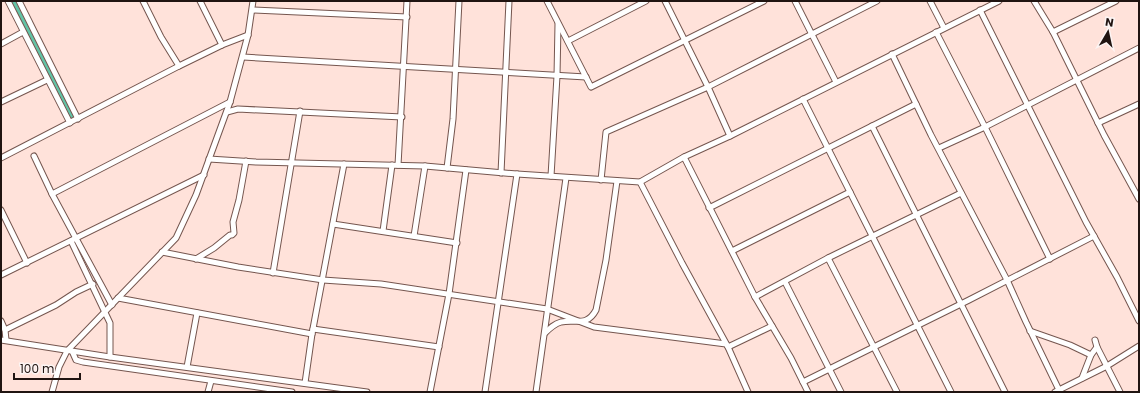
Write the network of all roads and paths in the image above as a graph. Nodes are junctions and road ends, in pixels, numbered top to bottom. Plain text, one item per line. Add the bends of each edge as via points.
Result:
1 (8, 1) edge
2 (19, 1) edge
3 (143, 1) edge
4 (200, 1) edge
5 (254, 1) edge
6 (407, 1) edge
7 (459, 1) edge
8 (509, 1) edge
9 (547, 1) edge
10 (646, 1) edge
11 (664, 1) edge
12 (764, 1) edge
13 (795, 1) edge
14 (877, 1) edge
15 (930, 1) edge
16 (999, 1) edge
17 (1034, 1) edge
18 (1116, 1) edge
19 (253, 10) junction
20 (980, 10) junction
21 (407, 17) junction
22 (558, 23) junction
23 (944, 28) junction
24 (23, 32) junction
25 (936, 32) junction
26 (1053, 32) junction
27 (812, 33) junction
28 (248, 35) junction
29 (685, 40) junction
30 (568, 41) junction
31 (1, 44) edge
32 (222, 45) junction
33 (1139, 48) edge
34 (892, 54) junction
35 (243, 57) junction
36 (180, 66) junction
37 (404, 67) junction
38 (456, 70) junction
39 (506, 73) junction
40 (557, 76) junction
41 (586, 77) junction
42 (1076, 79) junction
43 (47, 80) junction
44 (836, 82) junction
45 (708, 87) junction
46 (803, 99) junction
47 (1, 102) edge
48 (230, 102) junction
49 (916, 104) junction
50 (1028, 104) junction
51 (1139, 104) edge
52 (300, 111) junction
53 (227, 112) junction
54 (402, 117) junction
55 (78, 119) junction
56 (70, 123) junction
57 (1098, 123) junction
58 (872, 126) junction
59 (985, 127) junction
60 (730, 136) junction
61 (828, 148) junction
62 (939, 148) junction
63 (34, 156) dead end
64 (684, 157) junction
65 (1, 158) edge
66 (209, 159) junction
67 (246, 161) junction
68 (291, 162) junction
69 (344, 164) junction
70 (392, 165) junction
71 (398, 165) junction
72 (425, 166) junction
73 (447, 168) junction
74 (466, 170) junction
75 (501, 173) junction
76 (517, 174) junction
77 (204, 175) junction
78 (551, 176) junction
79 (566, 178) junction
80 (601, 180) junction
81 (617, 180) junction
82 (640, 182) junction
83 (850, 192) junction
84 (961, 193) junction
85 (52, 194) junction
86 (1139, 199) edge
87 (710, 208) junction
88 (1, 210) edge
89 (916, 215) junction
90 (333, 224) junction
91 (382, 231) junction
92 (414, 236) junction
93 (873, 236) junction
94 (1094, 236) junction
95 (74, 239) junction
96 (457, 243) junction
97 (732, 251) junction
98 (162, 252) junction
99 (828, 258) junction
100 (1050, 258) junction
101 (196, 259) junction
102 (27, 263) junction
103 (273, 273) junction
104 (1, 276) edge
105 (323, 280) junction
106 (1007, 280) junction
107 (785, 282) junction
108 (93, 284) junction
109 (450, 294) junction
110 (755, 297) junction
111 (118, 298) junction
112 (499, 301) junction
113 (112, 304) junction
114 (961, 304) junction
115 (547, 309) junction
116 (105, 311) junction
117 (197, 313) junction
118 (1, 320) edge
119 (1139, 321) edge
120 (582, 322) junction
121 (916, 325) junction
122 (772, 326) junction
123 (5, 330) junction
124 (312, 331) junction
125 (1030, 331) junction
126 (545, 333) junction
127 (4, 340) edge
128 (1095, 340) dead end
129 (727, 345) junction
130 (874, 346) junction
131 (1139, 346) edge
132 (438, 347) junction
133 (1097, 347) junction
134 (70, 351) junction
135 (1091, 355) junction
136 (110, 357) junction
137 (1107, 366) junction
138 (187, 367) junction
139 (829, 369) junction
140 (1082, 378) junction
141 (211, 381) junction
142 (803, 382) junction
143 (305, 383) junction
144 (1058, 391) edge
145 (52, 392) edge
146 (208, 392) edge
147 (292, 392) edge
148 (367, 392) edge
149 (430, 392) edge
150 (485, 392) edge
151 (536, 392) edge
152 (748, 392) edge
153 (808, 392) edge
154 (841, 392) edge
155 (897, 392) edge
156 (951, 392) edge
157 (1005, 392) edge
158 (1120, 392) edge

1 - 24 street
2 - 55 street
3 - 36 street via 161,37
4 - 32 street
5 - 19 street
6 - 21 street
7 - 38 street
8 - 39 street
9 - 22 street
10 - 30 street
11 - 29 street
12 - 29 street
13 - 27 street
14 - 27 street
15 - 23 street
16 - 20 street
17 - 26 street
18 - 26 street
19 - 21 street
19 - 28 street
20 - 23 street
20 - 50 street
21 - 37 street
22 - 30 street
22 - 40 street
23 - 25 street
24 - 31 street
24 - 43 street
25 - 34 street
25 - 59 street
26 - 42 street
27 - 44 street
27 - 45 street
28 - 32 street
28 - 35 street
29 - 41 street via 591,87
29 - 45 street
30 - 41 street
32 - 36 street
33 - 42 street
34 - 44 street
34 - 49 street
35 - 37 street
35 - 48 street
36 - 55 street
37 - 38 street
37 - 54 street
38 - 39 street
38 - 73 street
39 - 40 street
39 - 75 street
40 - 41 street
40 - 78 street
42 - 50 street
42 - 57 street
43 - 47 street
43 - 56 street
44 - 46 street
45 - 60 street
45 - 80 street via 606,132
46 - 60 street
46 - 61 street
48 - 53 street
48 - 85 street
49 - 58 street
49 - 62 street
50 - 59 street
50 - 94 street
51 - 57 street
52 - 53 street via 238,109
52 - 54 street
52 - 68 street
53 - 66 street
54 - 71 street
55 - 56 street
56 - 65 street
57 - 86 street
58 - 61 street
58 - 89 street
59 - 62 street
59 - 100 street
60 - 64 street
61 - 83 street
61 - 87 street
62 - 84 street
63 - 85 street
64 - 82 street
64 - 87 street
66 - 67 street
66 - 77 street
67 - 68 street
67 - 101 street via 233,222 234,233
68 - 69 street
68 - 103 street
69 - 70 street
69 - 90 street
70 - 71 street
70 - 91 street
71 - 72 street
72 - 73 street
72 - 92 street
73 - 74 street
74 - 75 street
74 - 96 street
75 - 76 street
76 - 78 street
76 - 112 street
77 - 95 street
77 - 98 street via 176,238
78 - 79 street
79 - 80 street
79 - 115 street
80 - 81 street
81 - 82 street
81 - 120 street via 596,310 592,318
82 - 129 street
83 - 93 street
83 - 97 street
84 - 89 street
84 - 106 street
85 - 95 street
87 - 97 street
88 - 102 street
89 - 93 street
89 - 114 street
90 - 91 street
90 - 105 street
91 - 92 street
92 - 96 street
93 - 99 street
93 - 121 street
94 - 100 street
94 - 119 street
95 - 102 street
95 - 108 street
95 - 113 street
96 - 109 street
97 - 110 street
98 - 101 street
98 - 111 street
99 - 107 street
99 - 130 street
100 - 106 street
101 - 103 street
102 - 104 street
103 - 105 street
105 - 109 street via 381,284
105 - 124 street
106 - 114 street
106 - 125 street
107 - 110 street
107 - 139 street
108 - 116 street
108 - 123 street
109 - 112 street
109 - 132 street
110 - 122 street
111 - 113 street
111 - 117 street
112 - 115 street
112 - 150 street
113 - 116 street
114 - 121 street
114 - 157 street
115 - 120 street
115 - 126 street
116 - 134 street
116 - 136 street via 110,323
117 - 124 street
117 - 138 street
118 - 123 street
120 - 126 street via 562,322
120 - 129 street via 594,327
121 - 130 street
121 - 156 street
122 - 129 street
122 - 142 street
123 - 127 street
124 - 132 street
124 - 143 street
125 - 135 street
125 - 144 street
126 - 151 street
127 - 134 street
128 - 133 street
129 - 152 street
130 - 139 street
130 - 155 street
131 - 137 street
132 - 149 street
133 - 135 street
133 - 137 street
134 - 136 street
134 - 141 street via 76,360 83,362
134 - 145 street via 59,367
135 - 140 street
136 - 138 street
137 - 140 street
137 - 158 street
138 - 143 street
139 - 142 street
139 - 154 street
140 - 144 street
141 - 146 street
141 - 147 street
142 - 153 street
143 - 148 street

